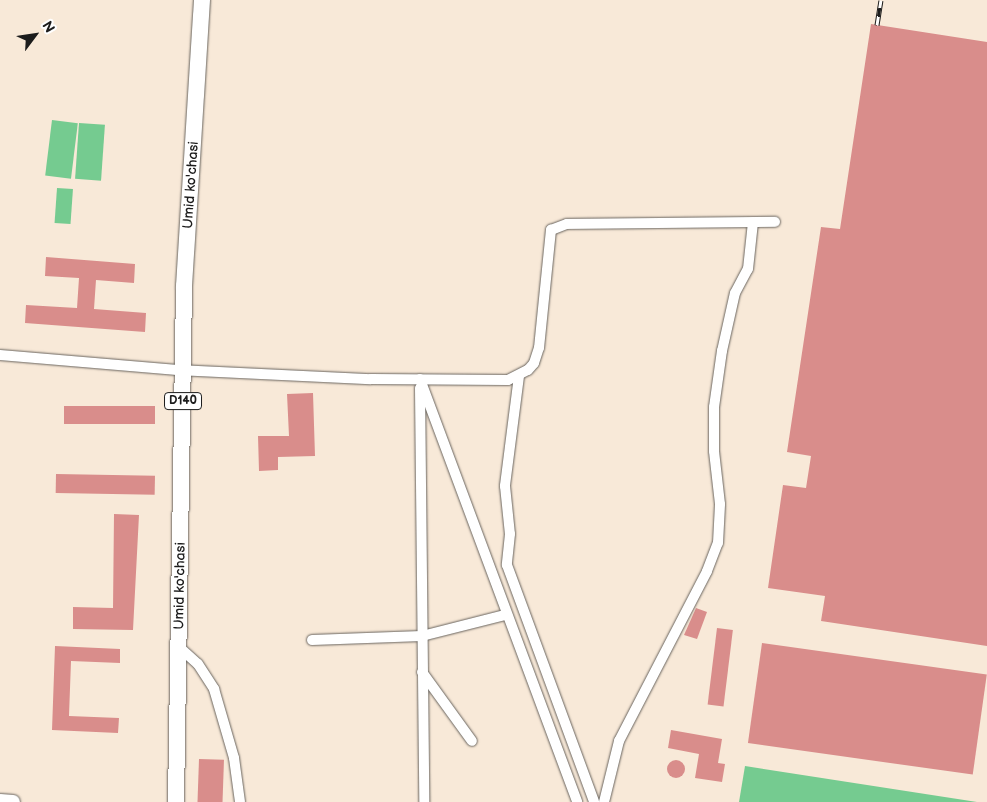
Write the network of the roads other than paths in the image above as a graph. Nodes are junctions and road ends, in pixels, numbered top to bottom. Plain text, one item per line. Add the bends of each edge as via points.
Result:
1 (202, 0) edge
2 (753, 222) junction
3 (775, 222) dead end
4 (0, 355) edge
5 (183, 370) junction
6 (519, 376) junction
7 (420, 379) junction
8 (505, 614) junction
9 (422, 636) junction
10 (312, 640) dead end
11 (179, 647) junction
12 (422, 672) junction
13 (472, 740) dead end
14 (0, 801) edge
15 (13, 802) edge
16 (176, 802) edge
17 (240, 802) edge
18 (424, 802) edge
19 (577, 802) edge
20 (594, 802) edge
21 (604, 802) edge

1 - 5 main road, Umid ko'chasi / D140 via 184,286
2 - 3 street
2 - 6 street via 567,224 551,230 539,348 534,363
2 - 21 street via 748,269 735,293 714,407 714,450 720,504 718,543 707,571 620,741
4 - 5 street
5 - 7 street
5 - 11 main road, Umid ko'chasi / D140
6 - 7 street via 508,380
6 - 20 street via 505,486 510,534 506,565
7 - 8 street
7 - 9 street
8 - 9 street
8 - 19 street
9 - 10 street
9 - 12 street
11 - 16 main road, Umid ko'chasi / D140
11 - 17 street via 198,664 214,689 234,758
12 - 13 street
12 - 18 street
14 - 15 main road

